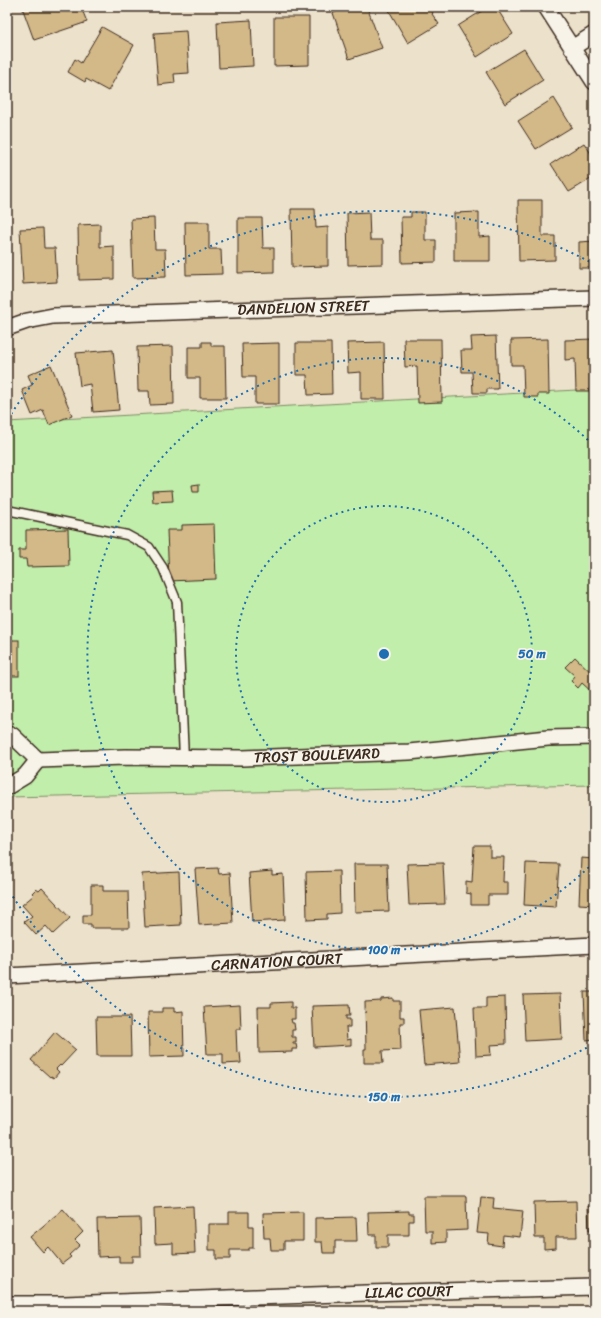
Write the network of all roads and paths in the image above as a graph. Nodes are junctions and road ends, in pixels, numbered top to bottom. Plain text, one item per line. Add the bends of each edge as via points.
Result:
1 (546, 7) edge
2 (594, 34) edge
3 (572, 48) junction
4 (594, 82) edge
5 (594, 298) edge
6 (10, 327) edge
7 (7, 510) edge
8 (7, 735) edge
9 (594, 736) edge
10 (184, 758) junction
11 (38, 760) junction
12 (7, 786) edge
13 (594, 945) edge
14 (7, 976) edge
15 (594, 1287) edge
16 (7, 1304) edge

1 - 3 street
2 - 3 street
3 - 4 street
5 - 6 street, DANDELION STREET via 53,316
7 - 10 lane via 127,535 149,547 163,568 177,602
8 - 11 street via 12,735
9 - 10 street, TROST BOULEVARD via 409,752
10 - 11 street, TROST BOULEVARD
11 - 12 street via 25,776
13 - 14 street, CARNATION COURT
15 - 16 street, LILAC COURT

